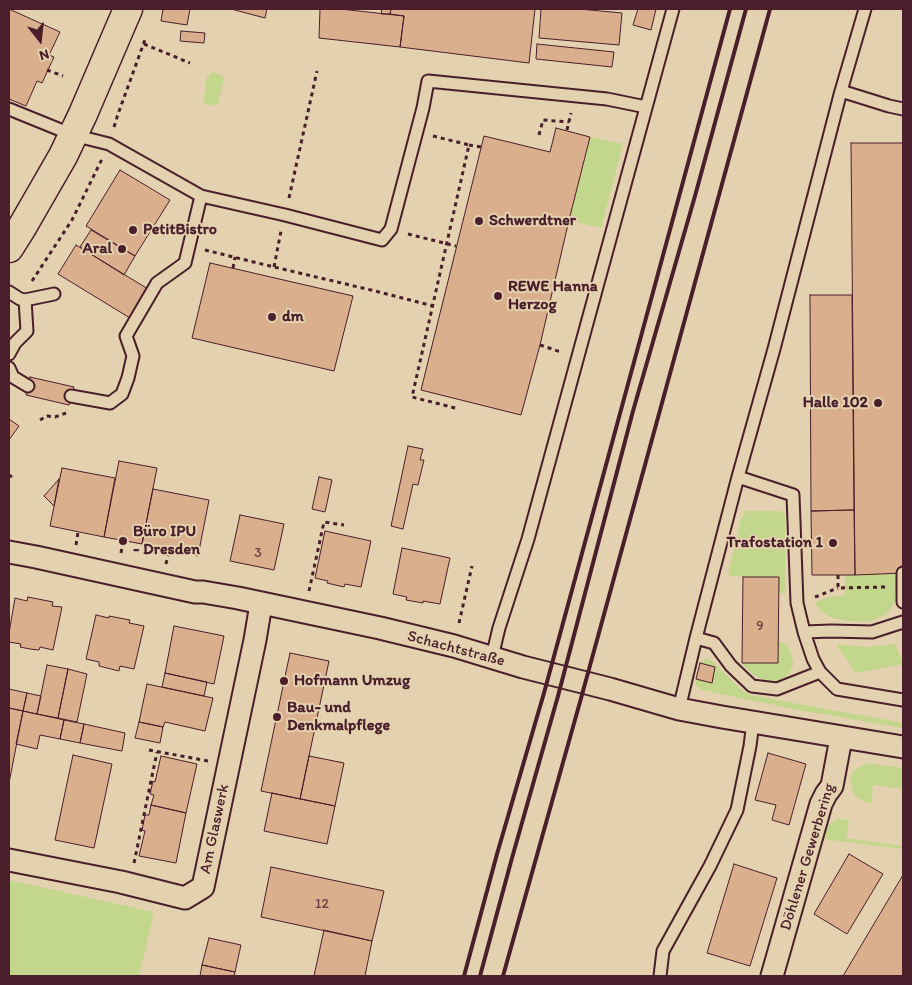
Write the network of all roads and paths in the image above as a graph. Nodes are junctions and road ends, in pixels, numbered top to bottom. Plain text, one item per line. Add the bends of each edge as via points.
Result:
1 (128, 9) edge
2 (673, 9) edge
3 (865, 9) edge
4 (147, 36) dead end
5 (144, 44) junction
6 (190, 63) dead end
7 (47, 70) dead end
8 (318, 71) dead end
9 (63, 76) dead end
10 (841, 91) junction
11 (646, 107) junction
12 (9, 109) edge
13 (903, 109) edge
14 (567, 130) dead end
15 (426, 134) dead end
16 (73, 135) junction
17 (539, 135) dead end
18 (109, 144) junction
19 (469, 145) junction
20 (480, 147) dead end
21 (201, 196) junction
22 (285, 215) junction
23 (391, 229) junction
24 (447, 244) junction
25 (456, 246) dead end
26 (9, 248) edge
27 (211, 251) dead end
28 (235, 257) junction
29 (274, 267) junction
30 (233, 268) dead end
31 (9, 292) edge
32 (54, 294) dead end
33 (23, 300) junction
34 (433, 306) junction
35 (540, 346) dead end
36 (9, 354) edge
37 (566, 354) dead end
38 (9, 368) edge
39 (28, 386) dead end
40 (72, 396) dead end
41 (459, 409) dead end
42 (738, 477) junction
43 (344, 525) dead end
44 (123, 541) dead end
45 (122, 549) dead end
46 (169, 550) dead end
47 (9, 552) edge
48 (472, 566) dead end
49 (166, 568) dead end
50 (903, 574) edge
51 (838, 575) dead end
52 (903, 587) edge
53 (309, 592) dead end
54 (903, 602) edge
55 (261, 604) junction
56 (460, 621) dead end
57 (903, 622) edge
58 (804, 632) junction
59 (696, 638) junction
60 (492, 657) junction
61 (820, 672) junction
62 (903, 700) edge
63 (679, 709) junction
64 (753, 722) junction
65 (841, 738) junction
66 (903, 748) edge
67 (149, 750) dead end
68 (157, 752) junction
69 (211, 761) dead end
70 (9, 860) edge
71 (134, 867) dead end
72 (660, 976) edge
73 (772, 976) edge

1 - 16 street
2 - 11 lane
3 - 10 lane
4 - 5 path
5 - 6 path
5 - 18 path
7 - 9 path
8 - 22 path
10 - 13 lane
10 - 42 lane
11 - 23 lane via 608,99 428,81
11 - 60 lane via 528,540
12 - 16 lane
14 - 17 path via 569,122 543,120
15 - 19 path
16 - 18 lane
16 - 26 street
18 - 21 lane
18 - 33 path via 72,220
19 - 20 path
19 - 24 path
21 - 22 lane
21 - 40 lane via 186,263 157,283 126,336 133,356 122,394 110,403
22 - 23 lane via 382,240
22 - 29 path
23 - 24 path
24 - 25 path
24 - 34 path
27 - 28 path
28 - 29 path
28 - 30 path
29 - 34 path
31 - 33 lane
32 - 33 lane
33 - 36 lane via 27,331
34 - 41 path via 412,397
35 - 37 path
38 - 39 lane via 13,377
42 - 58 lane via 793,495 797,604
42 - 59 lane
43 - 53 path via 324,522
44 - 45 path
46 - 49 path
47 - 55 street, Schachtstraße
48 - 56 path
50 - 52 lane
51 - 52 path via 838,588
52 - 54 lane
55 - 60 street, Schachtstraße via 380,628
55 - 70 street, Am Glaswerk via 203,887 185,898
57 - 58 lane via 872,632
58 - 61 lane
59 - 61 lane via 714,643 752,686 777,689
59 - 63 lane
60 - 63 street, Schachtstraße
61 - 62 lane via 837,689
63 - 64 street, Schachtstraße
64 - 65 street, Schachtstraße
64 - 72 lane via 737,810 663,951
65 - 66 street, Schachtstraße
65 - 73 street, Döhlener Gewerbering via 832,786 822,804
67 - 68 path
68 - 69 path
68 - 71 path

